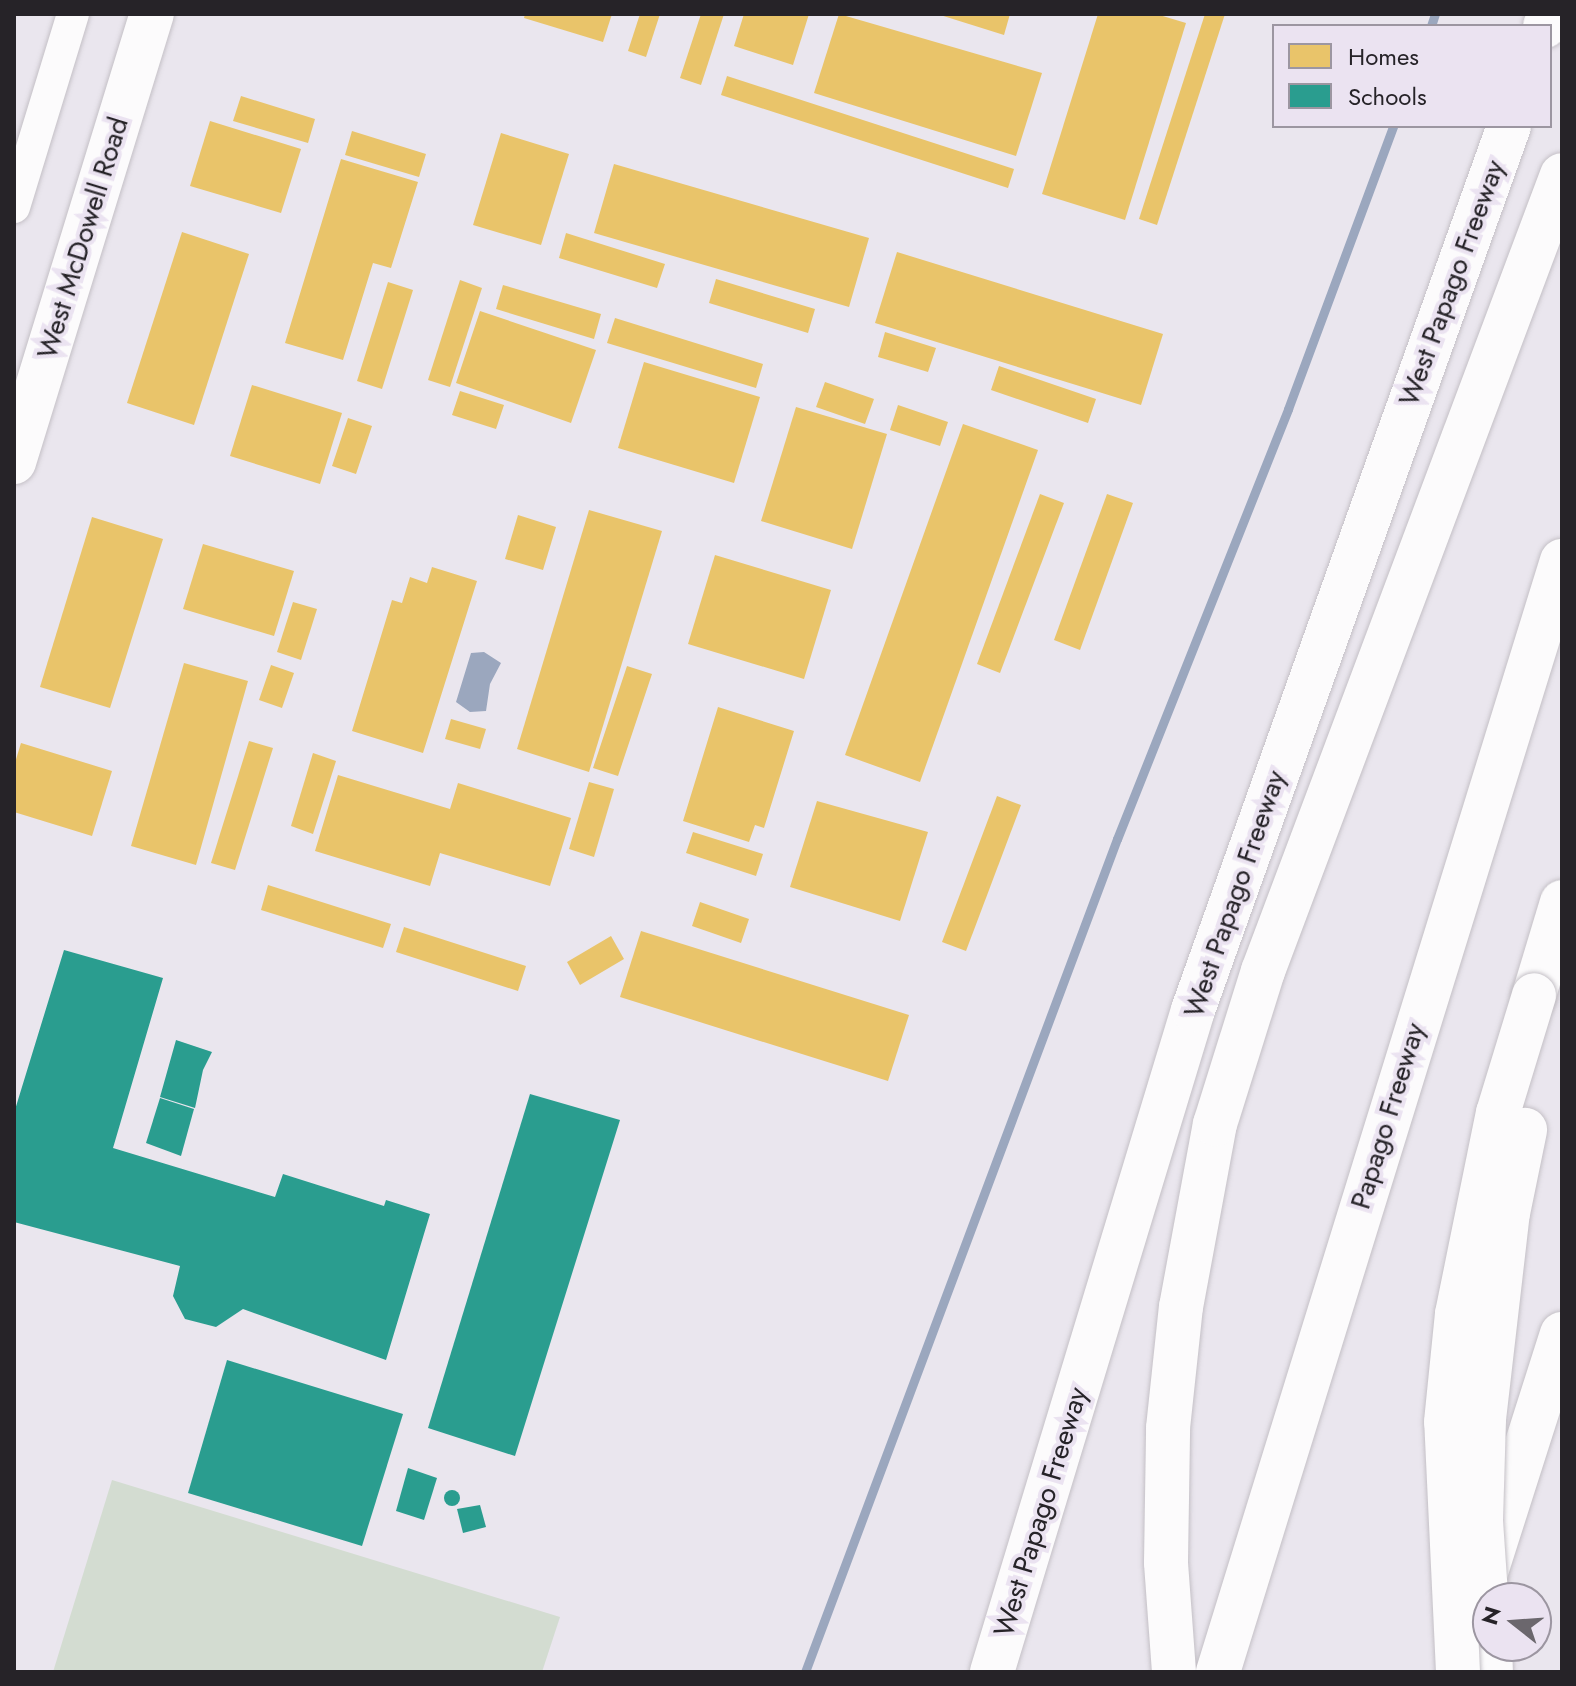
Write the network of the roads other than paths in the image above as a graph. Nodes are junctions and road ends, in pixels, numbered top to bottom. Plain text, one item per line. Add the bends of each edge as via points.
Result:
1 (73, 14) edge
2 (152, 14) edge
3 (1508, 128) edge
4 (1562, 175) edge
5 (14, 207) edge
6 (14, 462) edge
7 (1562, 561) edge
8 (1562, 902) edge
9 (1441, 944) junction
10 (1548, 1001) edge
11 (1562, 1334) edge
12 (1485, 1582) edge
13 (992, 1672) edge
14 (1174, 1672) edge
15 (1188, 1672) edge
16 (1218, 1672) edge
17 (1455, 1672) edge

1 - 5 street
2 - 6 main road, West McDowell Road
3 - 13 main road, West Papago Freeway via 1193,1010
4 - 14 main road via 1240,1034 1199,1202 1168,1428 1166,1562
7 - 9 main road, Papago Freeway
8 - 10 main road
9 - 15 main road
9 - 16 main road, Papago Freeway
10 - 12 main road, bridge via 1493,1319 1481,1520
10 - 17 main road, bridge via 1498,1113 1457,1314 1446,1422
11 - 17 main road

